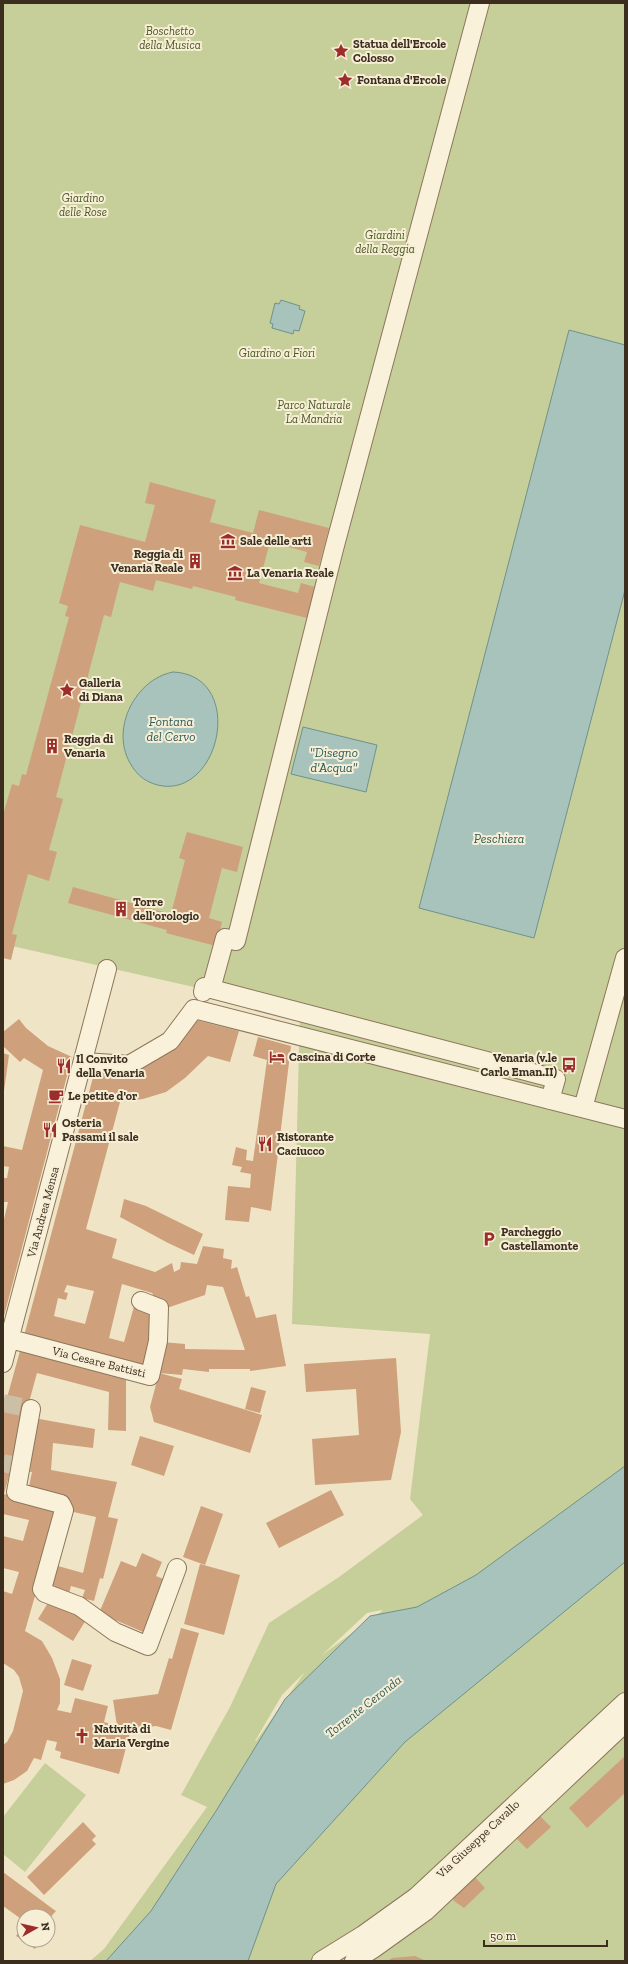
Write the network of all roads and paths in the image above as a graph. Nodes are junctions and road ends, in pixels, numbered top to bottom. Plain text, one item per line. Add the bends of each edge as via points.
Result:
1 (480, 3) edge
2 (625, 958) edge
3 (107, 968) dead end
4 (211, 989) junction
5 (196, 1010) junction
6 (84, 1062) junction
7 (550, 1100) junction
8 (584, 1108) junction
9 (625, 1119) edge
10 (141, 1300) dead end
11 (6, 1338) edge
12 (3, 1363) edge
13 (31, 1409) dead end
14 (177, 1568) dead end
15 (625, 1702) edge
16 (625, 1723) edge
17 (321, 1961) edge
18 (354, 1961) edge

1 - 4 street via 334,549 236,941 225,938
2 - 8 street
3 - 6 street, Via Andrea Mensa
4 - 5 street via 204,987
4 - 7 street via 556,1079
5 - 6 street via 170,1041 129,1065
5 - 7 street
6 - 11 street, Via Andrea Mensa
7 - 8 street
8 - 9 street
10 - 11 street, Via Cesare Battisti via 159,1308 158,1341 150,1376
11 - 12 street, Via Andrea Mensa
13 - 14 street via 16,1492 61,1504 64,1510 42,1589 45,1593 79,1606 115,1632 148,1646
15 - 17 street, Via Giuseppe Cavallo via 416,1897
16 - 18 street, Via Giuseppe Cavallo via 426,1911

